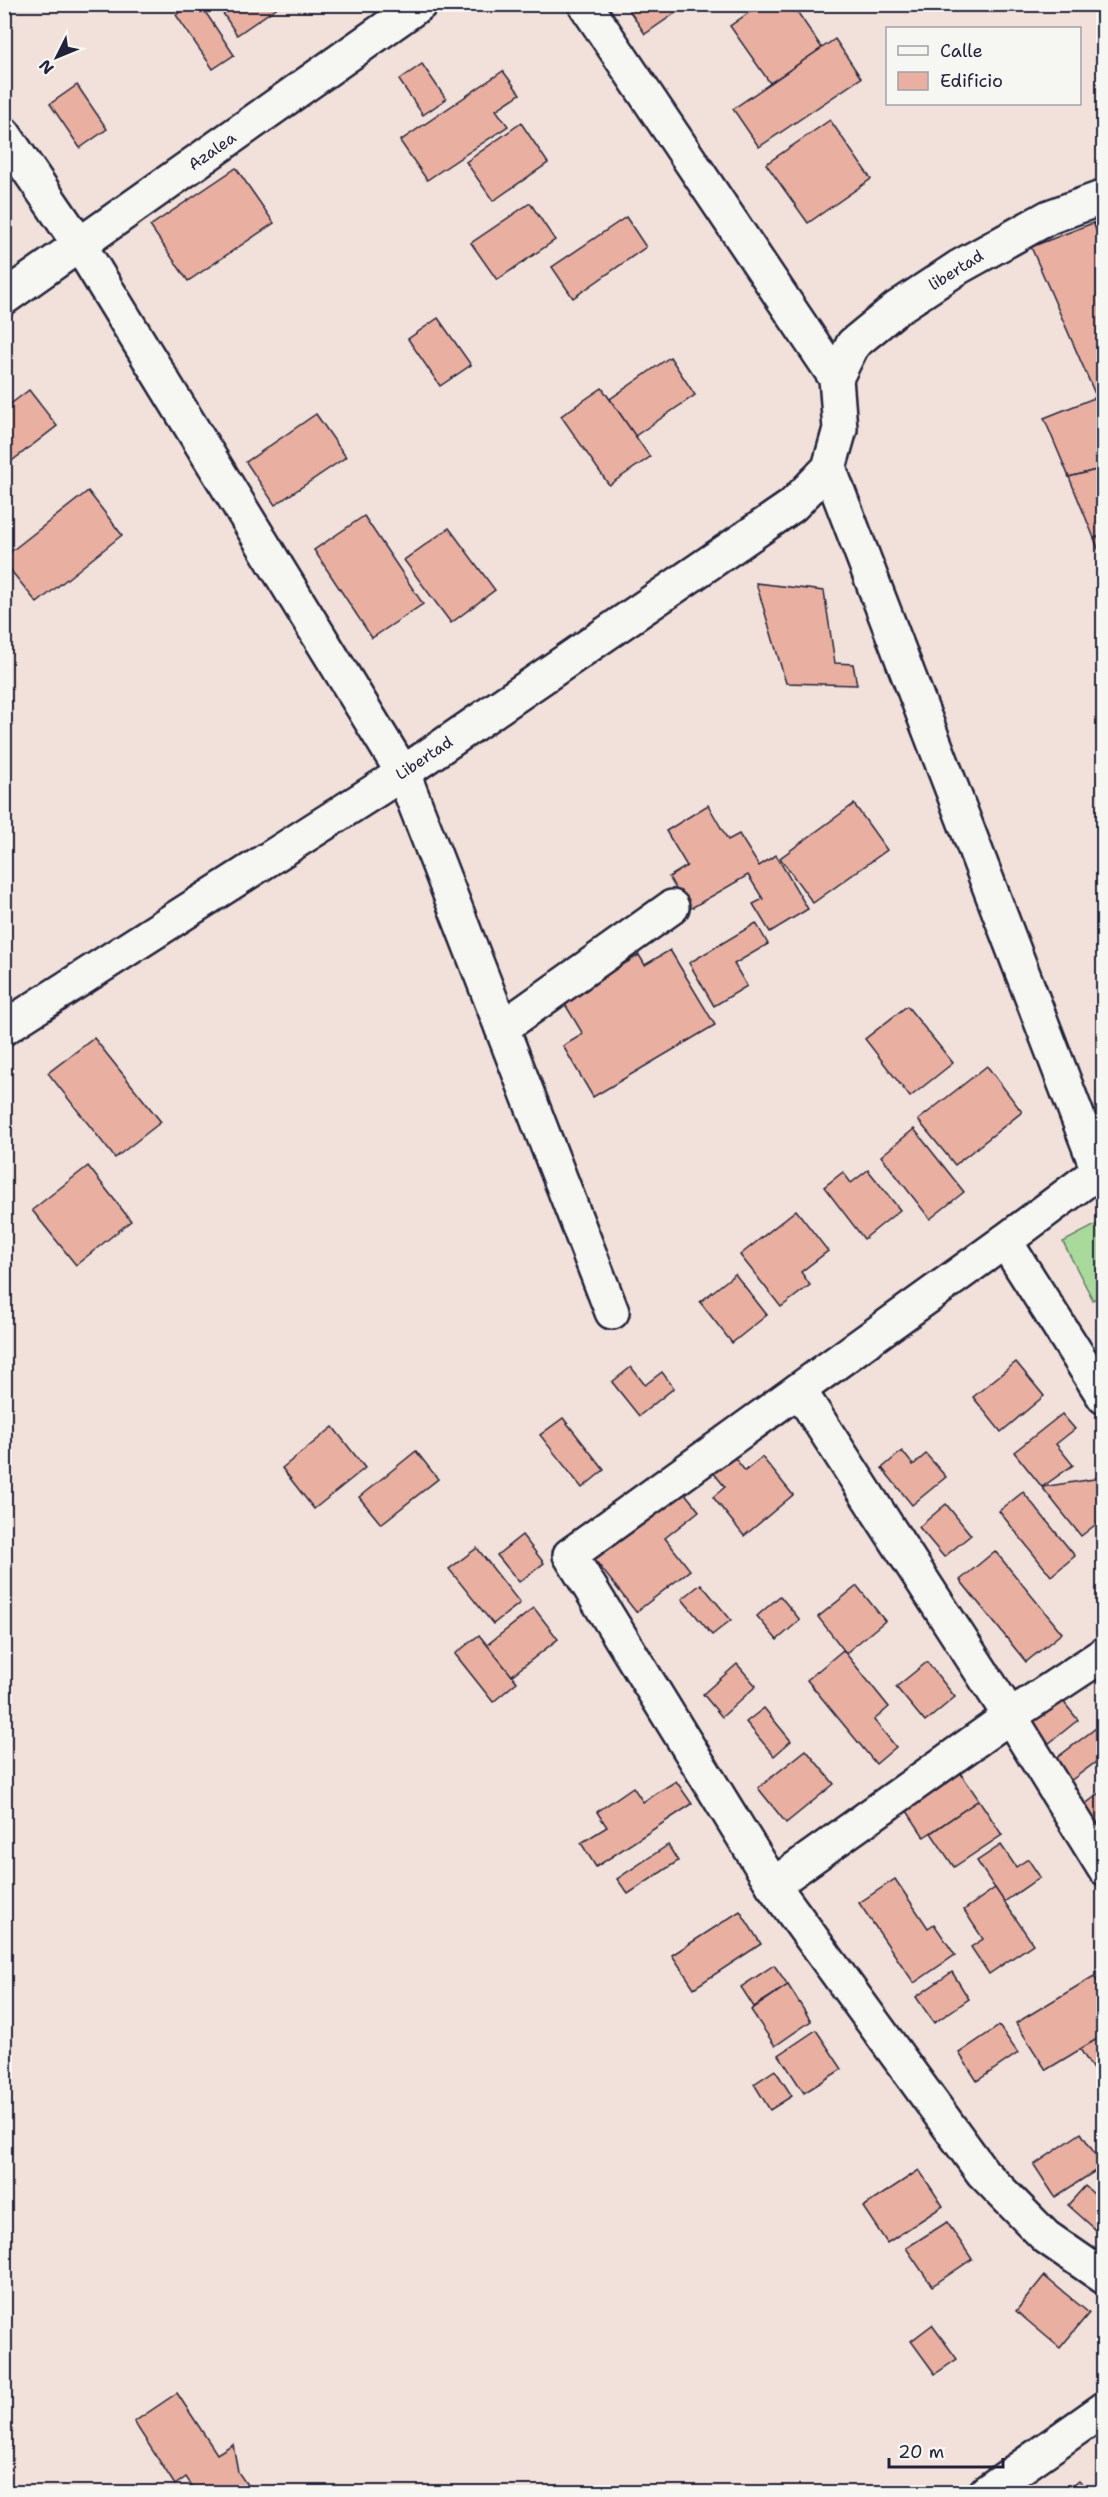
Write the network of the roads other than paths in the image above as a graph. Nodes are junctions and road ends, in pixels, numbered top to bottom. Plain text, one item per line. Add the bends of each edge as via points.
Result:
1 (420, 4) edge
2 (585, 4) edge
3 (4, 134) edge
4 (1104, 197) edge
5 (79, 244) junction
6 (4, 298) edge
7 (836, 378) junction
8 (829, 468) junction
9 (403, 773) junction
10 (672, 907) dead end
11 (4, 1028) edge
12 (502, 1028) junction
13 (1101, 1169) edge
14 (1005, 1241) junction
15 (612, 1312) dead end
16 (799, 1390) junction
17 (1104, 1397) edge
18 (1104, 1654) edge
19 (1010, 1716) junction
20 (1104, 1868) edge
21 (773, 1885) junction
22 (1104, 2277) edge
23 (1104, 2409) edge
24 (986, 2493) edge

1 - 5 street, Azalea
2 - 7 street
3 - 5 street
4 - 7 street, libertad via 1049,217 959,267 897,308 853,344
5 - 6 street, Azalea
5 - 9 street
7 - 8 street via 840,429
8 - 9 street, Libertad via 792,506
8 - 13 street
9 - 11 street, Libertad
9 - 12 street
10 - 12 street
12 - 15 street
13 - 14 street
14 - 16 street
14 - 17 street
16 - 19 street
16 - 21 street via 570,1555
18 - 19 street
19 - 20 street
19 - 21 street
21 - 22 street via 982,2173 1046,2237
23 - 24 street

